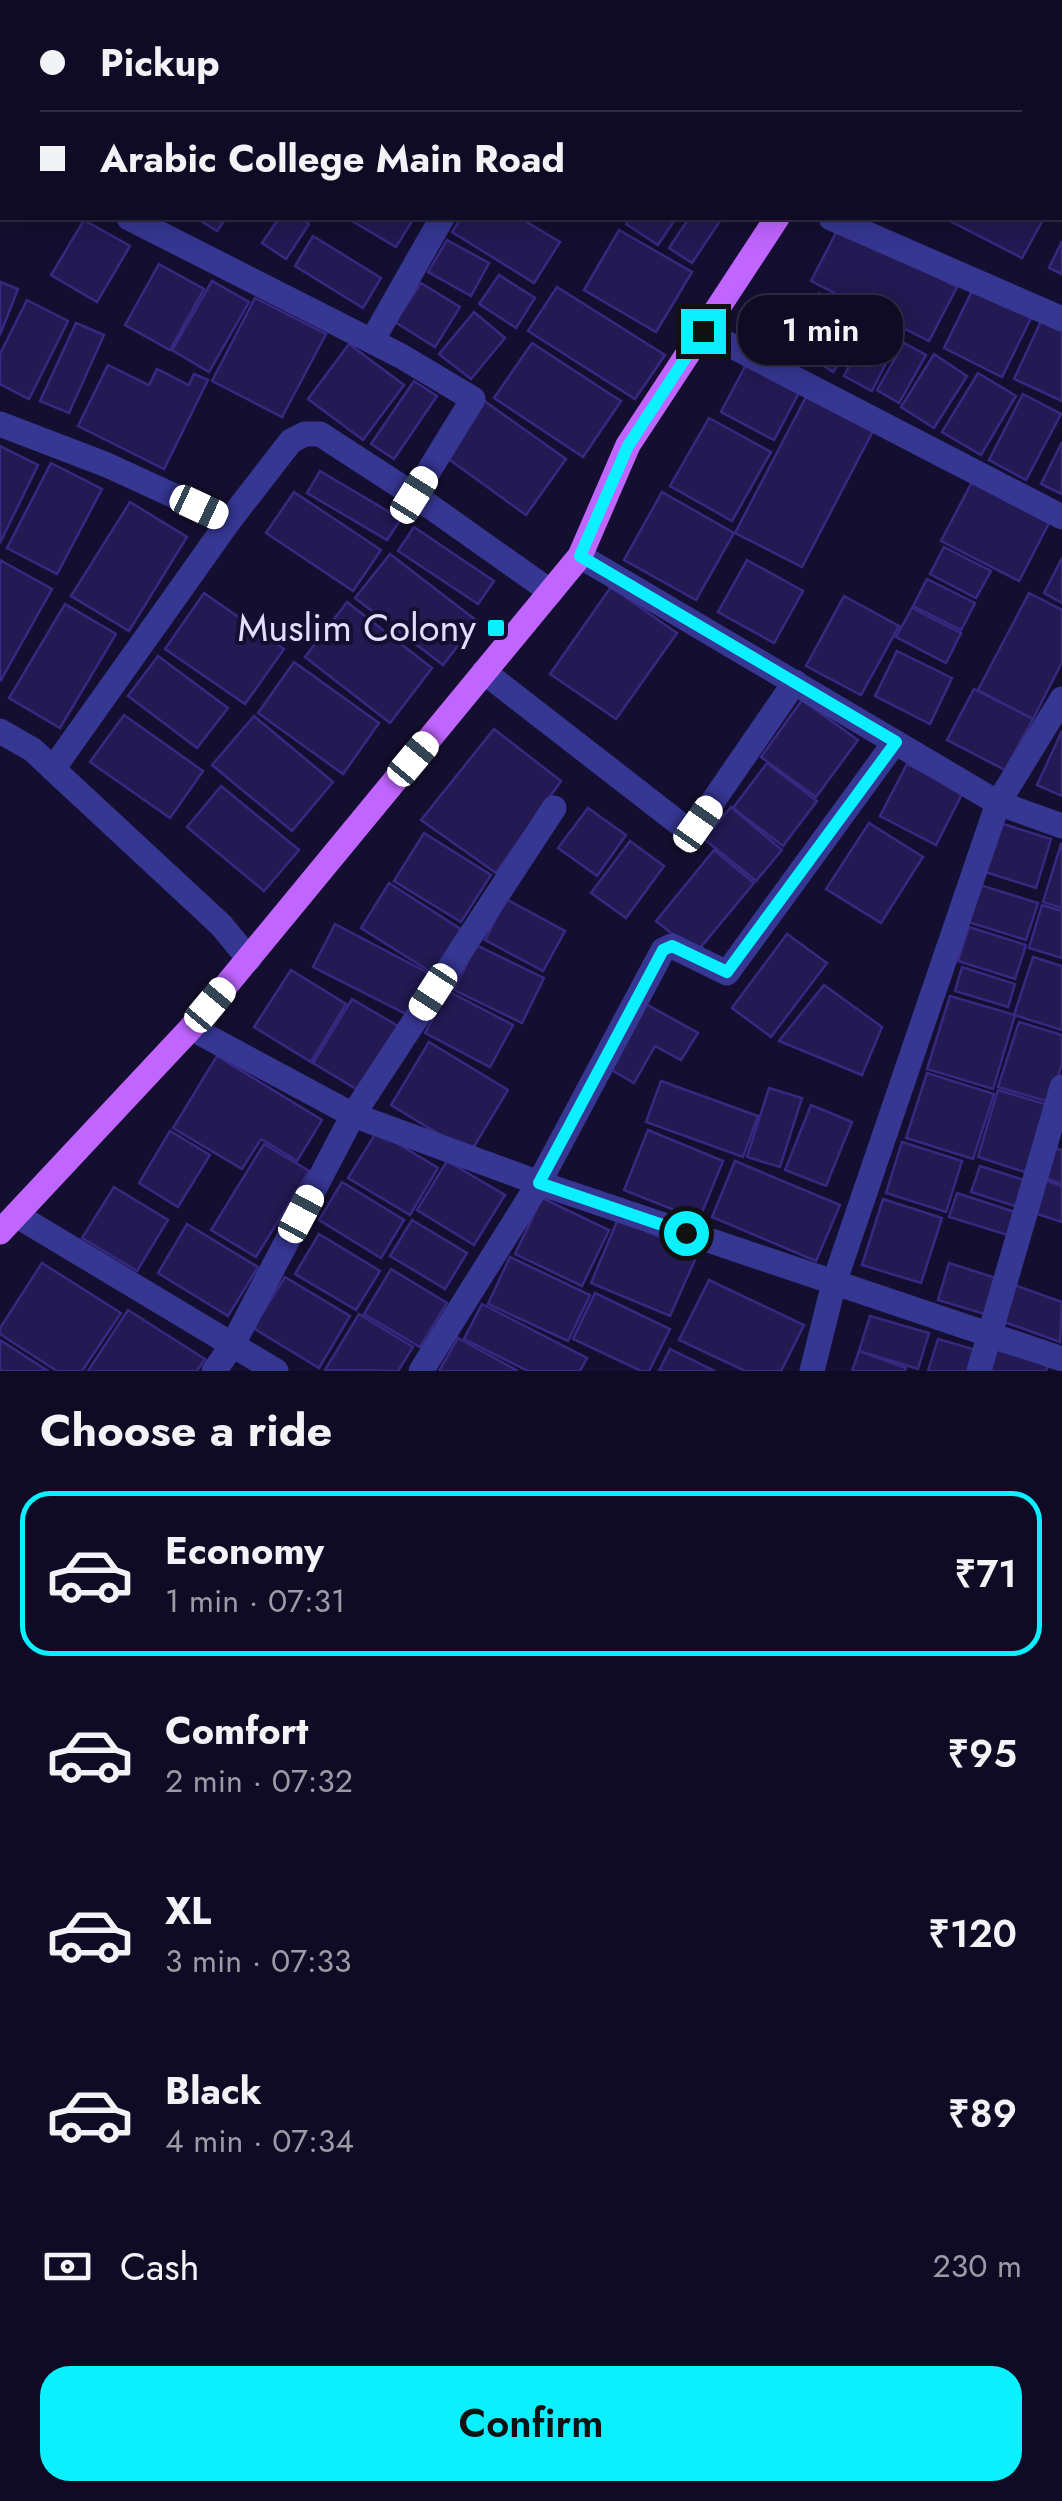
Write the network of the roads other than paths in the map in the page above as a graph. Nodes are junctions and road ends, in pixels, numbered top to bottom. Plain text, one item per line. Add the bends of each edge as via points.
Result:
1 (142, 220) edge
2 (441, 220) edge
3 (777, 220) edge
4 (836, 220) edge
5 (1062, 319) edge
6 (703, 331) junction
7 (372, 340) junction
8 (0, 424) edge
9 (414, 495) junction
10 (1062, 518) edge
11 (229, 521) junction
12 (580, 556) junction
13 (551, 592) junction
14 (484, 672) junction
15 (794, 682) junction
16 (1062, 699) edge
17 (0, 731) edge
18 (896, 742) junction
19 (53, 769) junction
20 (998, 803) junction
21 (554, 808) dead end
22 (1062, 826) edge
23 (249, 959) junction
24 (191, 1028) junction
25 (1062, 1087) edge
26 (353, 1115) junction
27 (539, 1183) junction
28 (8, 1223) edge
29 (834, 1283) junction
30 (989, 1335) junction
31 (232, 1346) junction
32 (1062, 1359) edge
33 (214, 1371) edge
34 (276, 1371) edge
35 (421, 1371) edge
36 (812, 1371) edge
37 (979, 1371) edge

1 - 7 street
2 - 7 street
3 - 6 main road
4 - 5 street
6 - 10 street
6 - 12 main road via 628,446
7 - 9 street via 473,399
8 - 11 street
9 - 11 street via 320,434 305,434 291,442
9 - 13 street
11 - 19 street
12 - 13 main road
12 - 15 street
13 - 14 main road
14 - 15 street via 685,828 698,824
14 - 23 main road
15 - 18 street
16 - 20 street
17 - 19 street
18 - 20 street
18 - 27 street via 727,972 672,946 663,950
19 - 23 street via 222,925
20 - 22 street
20 - 29 street
21 - 26 street
23 - 24 main road
24 - 26 street
24 - 28 main road
25 - 30 street
26 - 27 street
26 - 31 street
27 - 29 street
27 - 35 street
28 - 31 street
29 - 30 street
29 - 36 street
30 - 32 street
30 - 37 street
31 - 33 street
31 - 34 street

